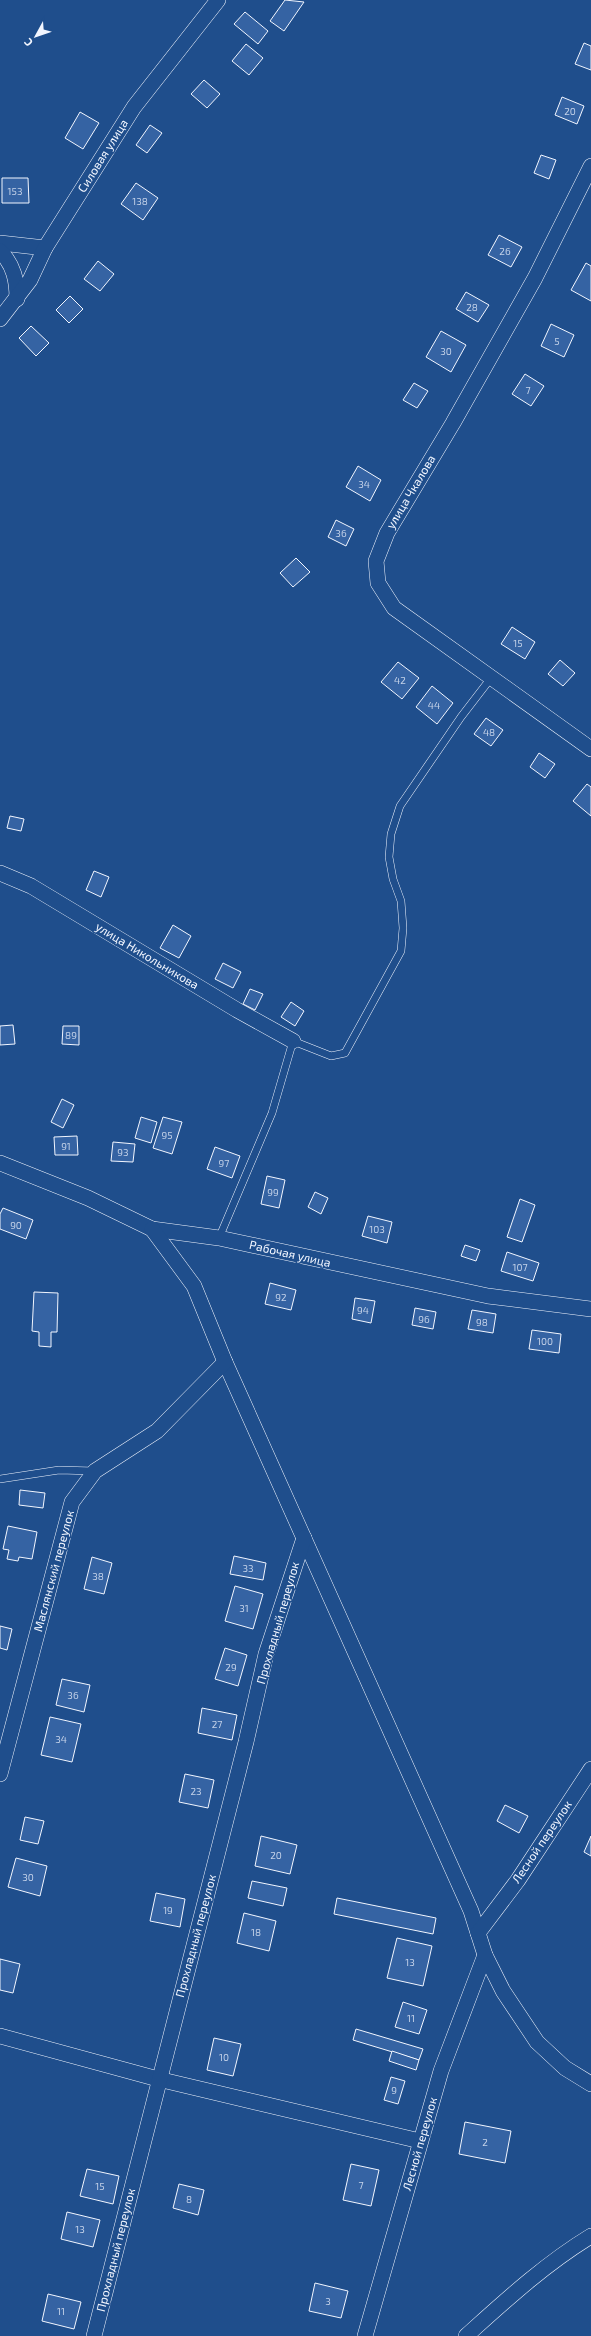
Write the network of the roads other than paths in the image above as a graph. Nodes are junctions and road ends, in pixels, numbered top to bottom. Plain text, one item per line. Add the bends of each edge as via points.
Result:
1 (218, 0) edge
2 (591, 166) edge
3 (0, 243) edge
4 (45, 248) junction
5 (0, 251) edge
6 (17, 299) junction
7 (0, 319) edge
8 (491, 678) junction
9 (591, 749) edge
10 (0, 873) edge
11 (293, 1041) junction
12 (0, 1163) edge
13 (152, 1229) junction
14 (219, 1238) junction
15 (591, 1309) edge
16 (225, 1362) junction
17 (94, 1471) junction
18 (0, 1479) edge
19 (304, 1538) junction
20 (591, 1769) edge
21 (0, 1774) edge
22 (478, 1933) junction
23 (485, 1955) junction
24 (0, 2036) edge
25 (158, 2079) junction
26 (591, 2084) edge
27 (420, 2141) junction
28 (591, 2236) edge
29 (94, 2336) edge
30 (365, 2336) edge
31 (466, 2336) edge

1 - 4 street, Силовая улица via 134,107
2 - 8 street, улица Чкалова via 535,278 453,423 387,532 376,561 378,583 394,608
3 - 4 street
4 - 6 street, Силовая улица via 30,280
5 - 6 street via 6,256 17,278
6 - 7 street, Силовая улица
8 - 9 street, улица Чкалова
8 - 11 lane via 404,800 395,820 389,857 400,901 403,928 401,951 345,1053 331,1056
10 - 11 street, улица Никольникова via 31,886
11 - 14 lane via 272,1113
12 - 13 street, Рабочая улица via 88,1198
13 - 14 street, Рабочая улица
13 - 16 street via 194,1286
14 - 15 street, Рабочая улица via 488,1296
16 - 17 street, Маслянский переулок via 157,1431
16 - 19 street
17 - 18 lane via 59,1470
17 - 21 street, Маслянский переулок via 72,1502
19 - 22 street via 471,1911
19 - 25 street, Прохладный переулок via 266,1654 246,1742
20 - 22 street, Лесной переулок via 518,1880
22 - 23 street
23 - 26 street via 503,1991 537,2042 565,2068
23 - 27 street, Лесной переулок via 441,2071
24 - 25 street
25 - 27 street
25 - 29 street, Прохладный переулок
27 - 30 street, Лесной переулок
28 - 31 street via 521,2287

